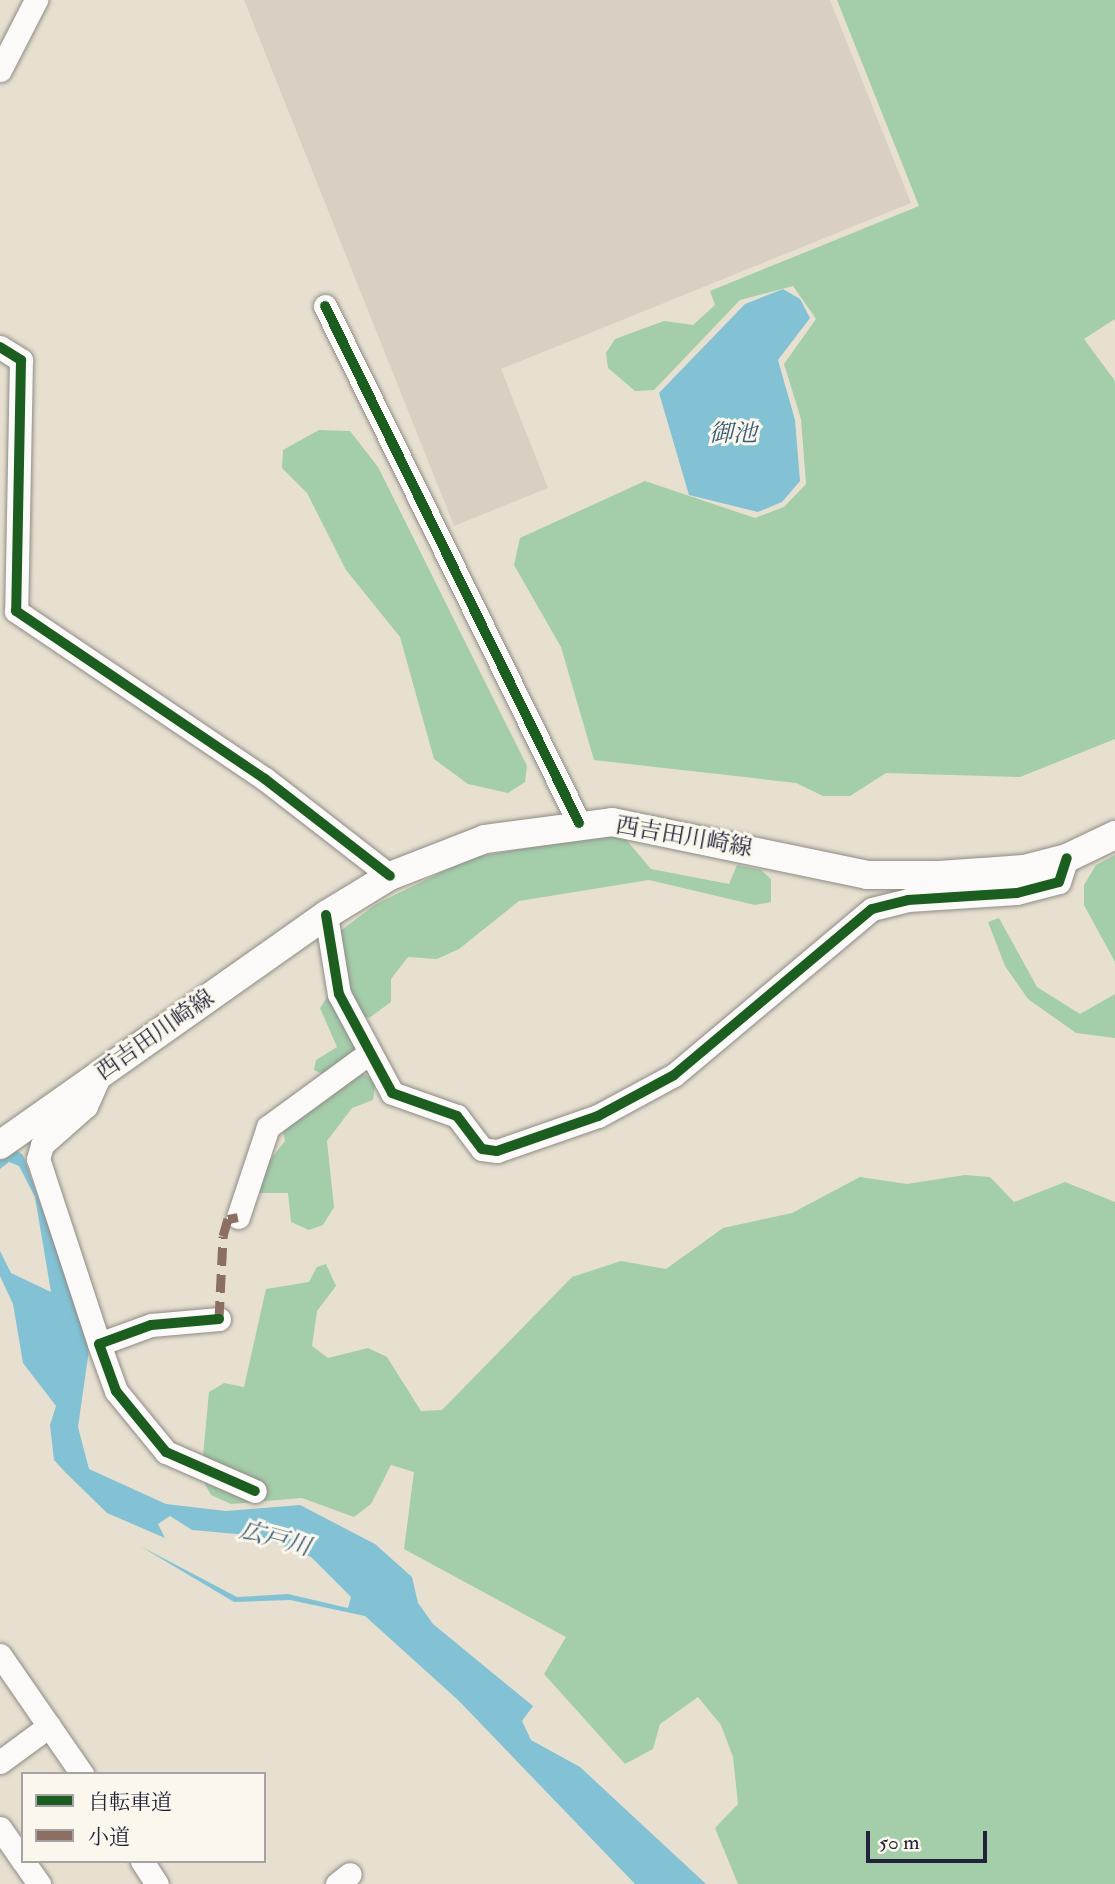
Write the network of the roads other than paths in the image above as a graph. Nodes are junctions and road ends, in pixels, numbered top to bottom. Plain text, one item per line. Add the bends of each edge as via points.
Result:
1 (36, 0) edge
2 (0, 71) edge
3 (325, 306) dead end
4 (0, 346) edge
5 (579, 823) junction
6 (1115, 835) edge
7 (1067, 858) junction
8 (390, 876) junction
9 (326, 915) junction
10 (369, 1053) junction
11 (101, 1073) junction
12 (11, 1137) edge
13 (239, 1217) dead end
14 (219, 1319) dead end
15 (99, 1345) junction
16 (255, 1491) dead end
17 (0, 1655) edge
18 (49, 1726) junction
19 (0, 1762) edge
20 (81, 1772) edge
21 (0, 1828) edge
22 (21, 1858) edge
23 (24, 1863) edge
24 (39, 1884) edge

1 - 2 street
3 - 5 street
4 - 8 street via 21,360 16,611 265,779
5 - 7 main road, 西吉田川崎線 via 657,828 867,875 1000,871
5 - 8 main road, 西吉田川崎線 via 485,839
6 - 7 main road, 西吉田川崎線
7 - 10 street via 1059,881 1017,893 908,900 872,909 674,1075 598,1116 496,1151 482,1149 457,1116 392,1093
8 - 9 main road, 西吉田川崎線
9 - 10 street via 340,994
9 - 11 main road, 西吉田川崎線
10 - 13 street via 268,1127
11 - 12 main road, 西吉田川崎線
11 - 15 street via 86,1106 46,1140 38,1159
14 - 15 street via 151,1325
15 - 16 street via 116,1391 166,1452
17 - 18 street
18 - 19 street
18 - 20 street
21 - 22 street
23 - 24 street

